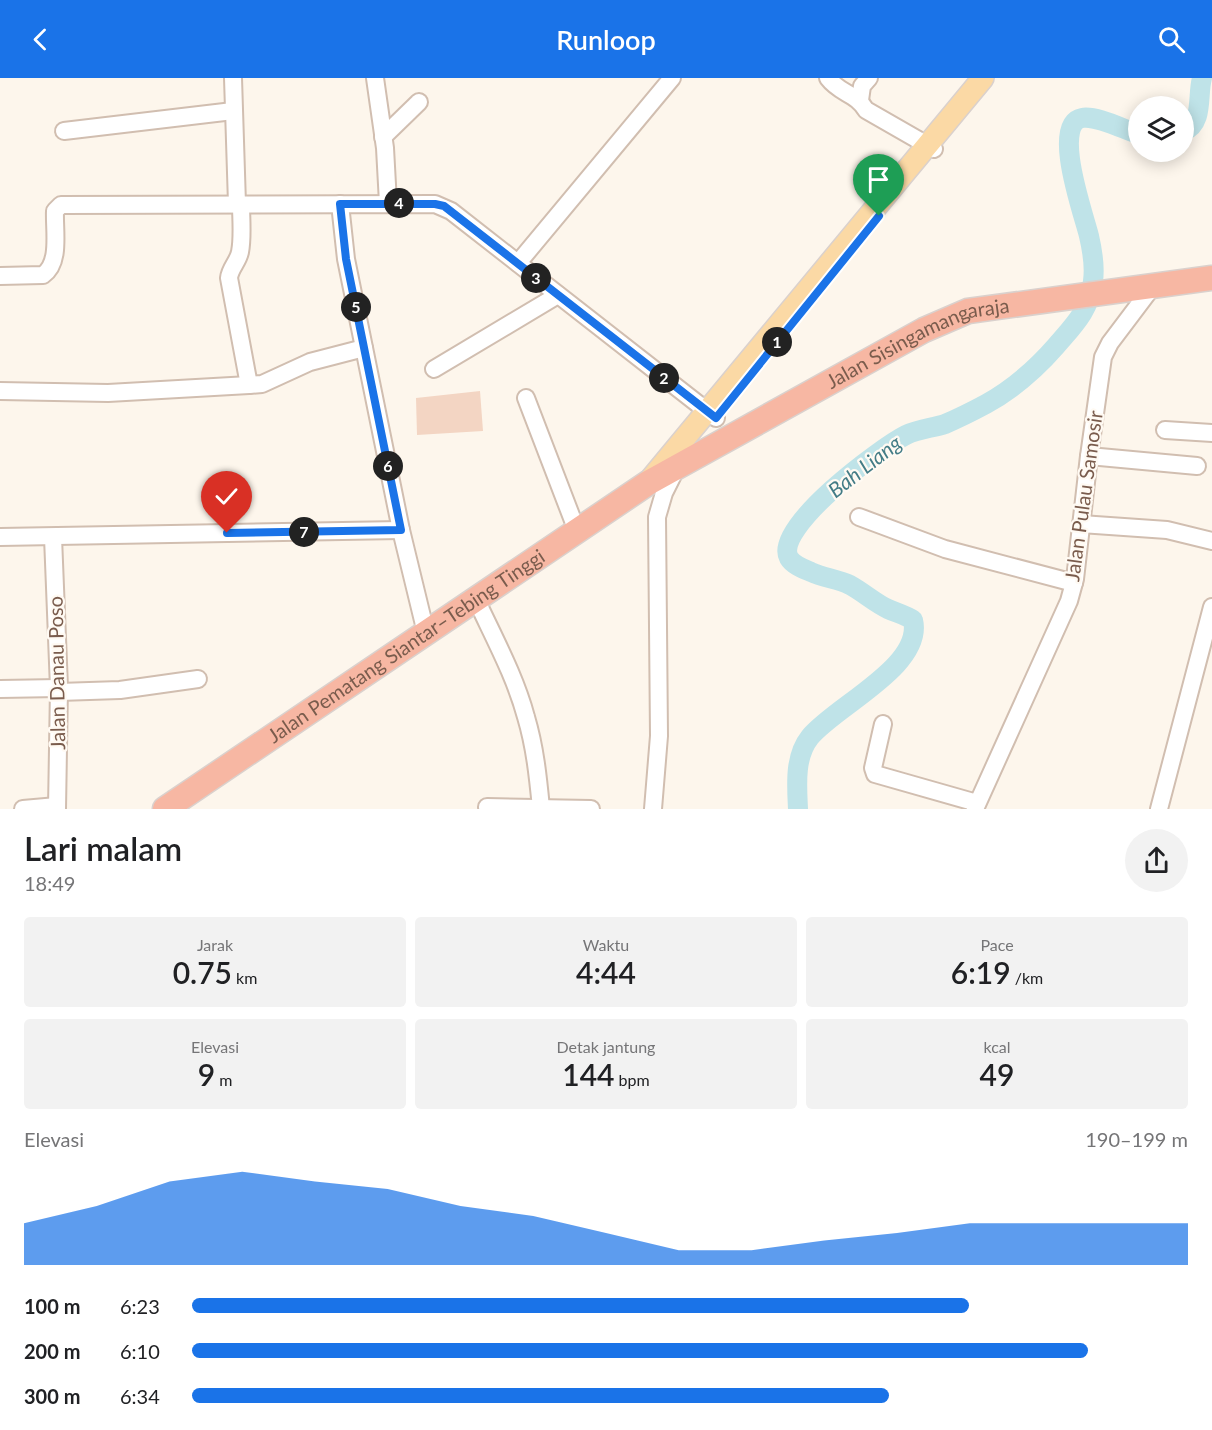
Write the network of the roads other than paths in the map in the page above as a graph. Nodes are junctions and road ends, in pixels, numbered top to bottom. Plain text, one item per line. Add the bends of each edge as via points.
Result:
1 (233, 78) edge
2 (375, 78) edge
3 (672, 78) edge
4 (828, 78) edge
5 (869, 78) edge
6 (983, 78) edge
7 (991, 78) edge
8 (860, 100) junction
9 (419, 102) dead end
10 (233, 111) junction
11 (64, 131) dead end
12 (383, 137) junction
13 (930, 146) junction
14 (388, 203) junction
15 (239, 204) junction
16 (340, 204) junction
17 (518, 263) junction
18 (0, 276) edge
19 (1212, 278) edge
20 (1152, 286) junction
21 (558, 295) junction
22 (364, 348) junction
23 (434, 369) dead end
24 (249, 385) junction
25 (0, 391) edge
26 (526, 398) dead end
27 (711, 414) junction
28 (1165, 430) dead end
29 (1212, 433) edge
30 (1089, 456) junction
31 (1197, 465) dead end
32 (677, 467) junction
33 (648, 483) junction
34 (657, 517) junction
35 (859, 517) dead end
36 (1081, 524) junction
37 (401, 530) junction
38 (577, 531) junction
39 (0, 537) edge
40 (53, 537) junction
41 (1212, 541) edge
42 (1074, 583) junction
43 (476, 599) junction
44 (1212, 607) edge
45 (426, 633) junction
46 (198, 679) dead end
47 (0, 689) edge
48 (59, 690) junction
49 (883, 724) dead end
50 (976, 806) edge
51 (487, 807) dead end
52 (57, 808) edge
53 (542, 808) edge
54 (23, 809) edge
55 (165, 809) edge
56 (591, 809) edge
57 (653, 809) edge
58 (1159, 809) edge

1 - 10 street
2 - 12 street
3 - 17 street
4 - 8 street via 838,89
5 - 8 street via 862,86
6 - 13 main road
7 - 13 main road
8 - 13 street via 866,110
9 - 12 street
10 - 11 street
10 - 15 street
12 - 14 street
13 - 27 main road
14 - 16 street
14 - 17 street via 444,206
15 - 16 street
15 - 18 street via 61,205 55,211 54,256 49,271
15 - 24 street via 241,249 229,278
16 - 22 street via 346,259
17 - 21 street
19 - 20 highway, Jalan Sisingamangaraja
20 - 30 street, Jalan Pulau Samosir via 1103,357
20 - 32 highway, Jalan Sisingamangaraja via 968,311 924,330
21 - 23 street
21 - 27 street
22 - 24 street via 310,362 262,384
22 - 37 street
24 - 25 street via 108,393
26 - 38 street
27 - 32 main road
27 - 33 main road
28 - 29 street
30 - 31 street
30 - 36 street, Jalan Pulau Samosir
32 - 33 highway, Jalan Sisingamangaraja
32 - 34 street
33 - 34 street via 650,503
33 - 38 highway, Jalan Pematang Siantar–Tebing Tinggi
34 - 57 street via 659,736
35 - 42 street via 945,549
36 - 41 street via 1167,530
36 - 42 street, Jalan Pulau Samosir
37 - 40 street
37 - 45 street
38 - 43 highway, Jalan Pematang Siantar–Tebing Tinggi
39 - 40 street
40 - 48 street, Jalan Danau Poso
42 - 50 street, Jalan Pulau Samosir
43 - 45 highway, Jalan Pematang Siantar–Tebing Tinggi
43 - 53 street via 526,716
44 - 58 street
45 - 55 highway, Jalan Pematang Siantar–Tebing Tinggi
46 - 48 street via 120,690
47 - 48 street
48 - 52 street, Jalan Danau Poso
49 - 50 street via 875,774
51 - 53 street
52 - 54 street
53 - 56 street

